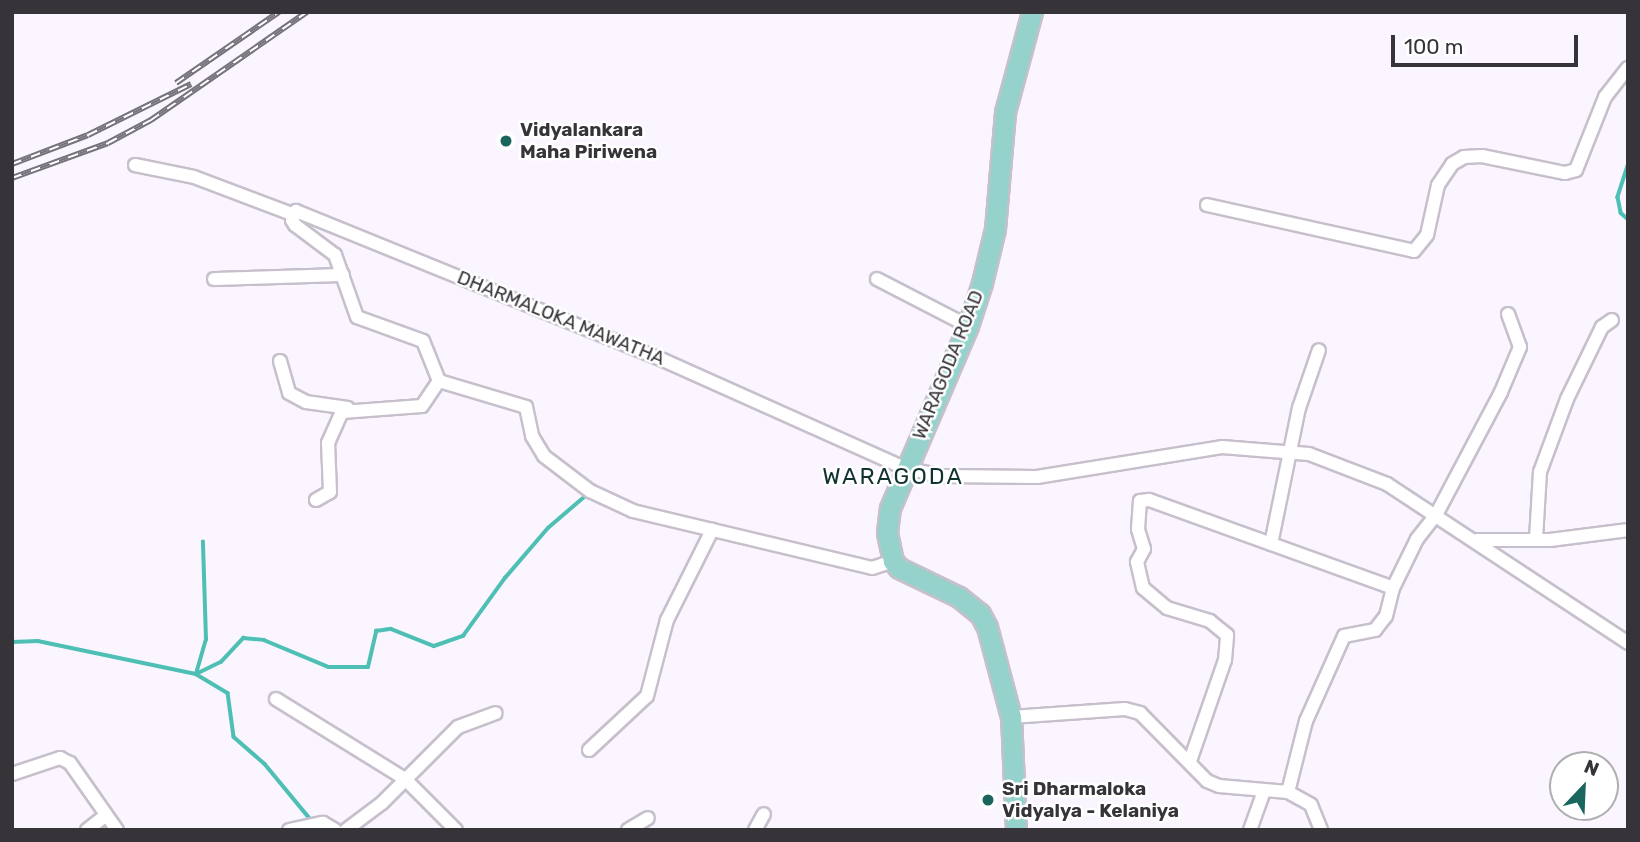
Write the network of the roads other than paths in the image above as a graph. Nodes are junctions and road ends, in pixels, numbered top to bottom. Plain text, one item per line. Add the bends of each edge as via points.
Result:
1 (1032, 12) edge
2 (1628, 68) edge
3 (135, 164) dead end
4 (1207, 205) dead end
5 (292, 214) junction
6 (343, 275) junction
7 (214, 279) dead end
8 (877, 279) dead end
9 (1508, 314) dead end
10 (1612, 320) dead end
11 (968, 326) junction
12 (1319, 350) dead end
13 (280, 360) dead end
14 (439, 382) junction
15 (348, 408) junction
16 (1292, 451) junction
17 (905, 468) junction
18 (316, 500) dead end
19 (1436, 515) junction
20 (712, 530) junction
21 (1628, 530) edge
22 (1536, 539) junction
23 (1477, 540) junction
24 (1271, 544) junction
25 (893, 561) junction
26 (1393, 588) junction
27 (1628, 643) edge
28 (276, 699) dead end
29 (496, 713) dead end
30 (1011, 717) junction
31 (589, 750) dead end
32 (1190, 761) junction
33 (12, 774) edge
34 (405, 779) junction
35 (1264, 791) junction
36 (1288, 792) junction
37 (764, 814) dead end
38 (106, 815) junction
39 (648, 818) dead end
40 (329, 826) edge
41 (87, 830) edge
42 (117, 830) edge
43 (289, 830) edge
44 (346, 830) edge
45 (456, 830) edge
46 (628, 830) edge
47 (755, 830) edge
48 (1016, 830) edge
49 (1250, 830) edge
50 (1321, 830) edge

1 - 11 main road, WARAGODA ROAD via 1005,112 995,229
2 - 4 street via 1605,97 1576,170 1565,173 1482,156 1464,158 1452,164 1438,185 1427,235 1414,251
3 - 5 street, DHARMALOKA MAWATHA via 194,177
5 - 6 street via 295,225 335,255
5 - 17 street, DHARMALOKA MAWATHA via 302,210 759,401
6 - 7 street
6 - 14 street via 357,317 423,341
8 - 11 street
9 - 19 street via 1520,347
10 - 22 street via 1602,327 1572,388 1541,472
11 - 17 main road, WARAGODA ROAD
12 - 16 street via 1299,408
13 - 15 street via 289,393 306,402
14 - 15 street via 422,405 412,409
14 - 20 street via 526,407 532,436 544,456 590,491 633,511
15 - 18 street via 337,417 328,443 330,492
16 - 17 street, DHARMALOKA MAWATHA via 1222,447 1037,477 944,476
16 - 19 street, DHARMALOKA MAWATHA via 1387,484
16 - 24 street
17 - 25 main road, WARAGODA ROAD via 890,508 888,545
19 - 23 street, DHARMALOKA MAWATHA
19 - 26 street via 1416,539
20 - 25 street via 872,568
20 - 31 street via 667,620 647,696
21 - 22 street
22 - 23 street
23 - 27 street, DHARMALOKA MAWATHA
24 - 26 street
24 - 32 street via 1149,500 1139,505 1144,548 1137,562 1143,588 1167,608 1210,621 1227,635 1225,660
25 - 30 main road via 959,597 980,614
26 - 36 street via 1386,616 1375,630 1344,636 1306,722
28 - 34 street
29 - 34 street via 458,727
30 - 32 street via 1125,709 1140,713
30 - 48 main road
32 - 35 street via 1219,786
33 - 38 street via 60,758 70,763
34 - 44 street
34 - 45 street
35 - 36 street
35 - 49 street
36 - 50 street via 1311,805
37 - 47 street
38 - 41 street
38 - 42 street
39 - 46 street
40 - 43 street

